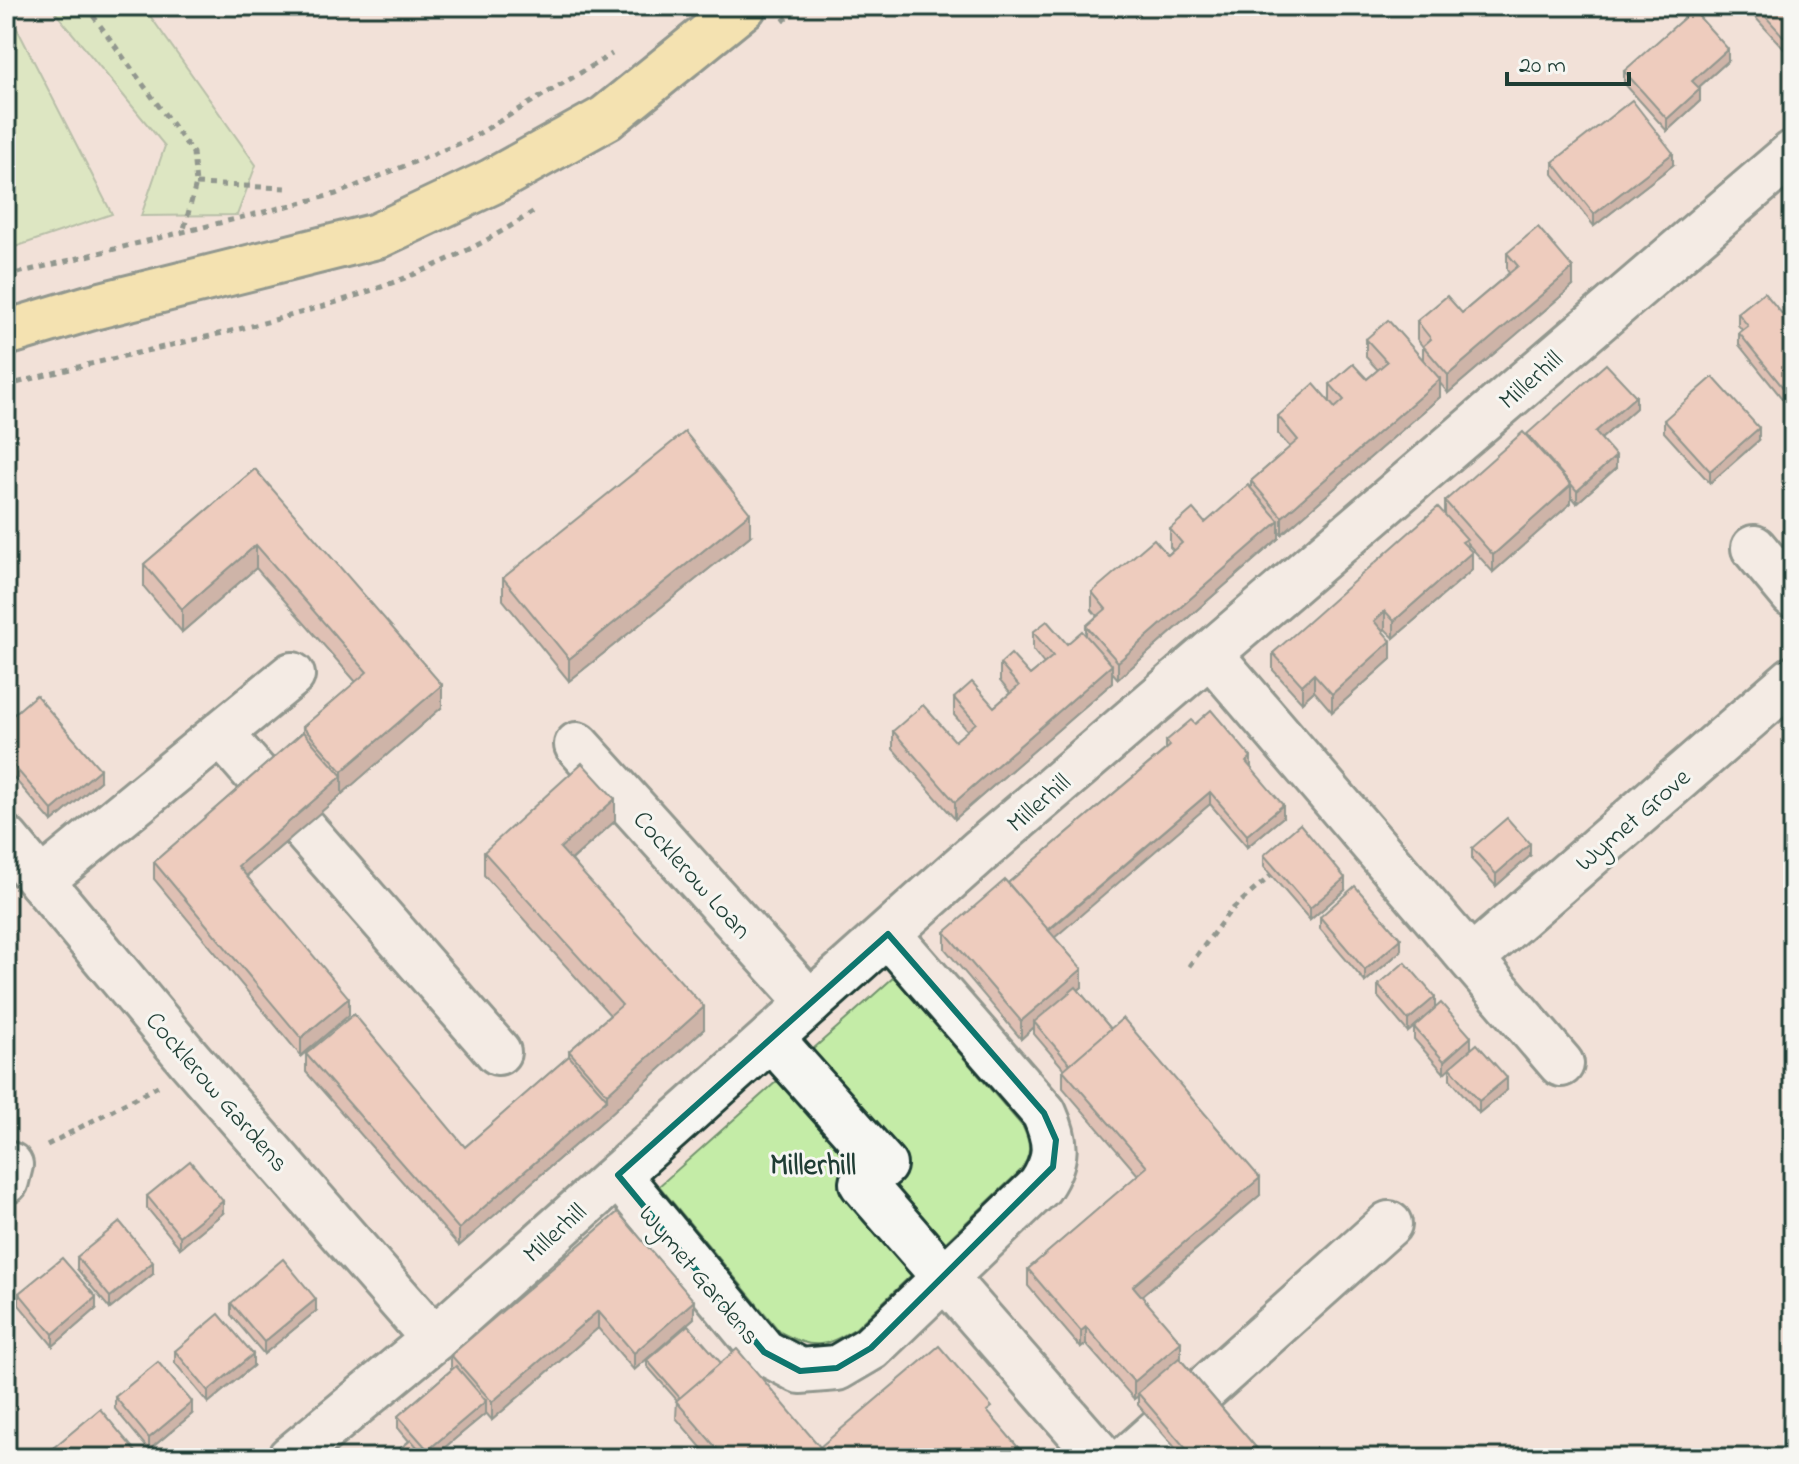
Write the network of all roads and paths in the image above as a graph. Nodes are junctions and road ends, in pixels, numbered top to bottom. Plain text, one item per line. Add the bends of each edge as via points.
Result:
1 (86, 6) edge
2 (744, 6) edge
3 (626, 46) dead end
4 (1793, 153) edge
5 (196, 184) junction
6 (287, 188) dead end
7 (183, 229) junction
8 (6, 276) edge
9 (6, 333) edge
10 (1754, 548) dead end
11 (1793, 595) edge
12 (1210, 654) junction
13 (292, 675) dead end
14 (1793, 679) edge
15 (221, 734) junction
16 (577, 745) dead end
17 (6, 839) edge
18 (1287, 861) edge
19 (41, 881) junction
20 (888, 934) junction
21 (1472, 958) junction
22 (1189, 966) dead end
23 (810, 1003) junction
24 (771, 1038) junction
25 (498, 1052) dead end
26 (189, 1059) junction
27 (1561, 1064) dead end
28 (8, 1173) edge
29 (618, 1175) junction
30 (1389, 1224) dead end
31 (947, 1277) junction
32 (434, 1339) junction
33 (290, 1458) edge
34 (1102, 1458) edge
35 (1128, 1458) edge

1 - 5 path via 193,153
2 - 9 main road via 606,118 491,182 377,236
3 - 7 path via 468,140 336,194
4 - 12 street, Millerhill
5 - 6 path
5 - 7 path
7 - 8 path
10 - 11 street
12 - 20 street, Millerhill
12 - 21 street
13 - 15 street
14 - 21 street, Wymet Grove
15 - 19 street
15 - 25 street
16 - 23 street, Cocklerow Loan
17 - 19 street, Cocklerow Gardens
18 - 22 path via 1230,911
19 - 26 street, Cocklerow Gardens
20 - 23 street, Millerhill
20 - 31 street, Wymet Gardens via 1044,1113 1056,1140 1053,1167 1040,1186
21 - 27 street
23 - 24 street, Millerhill
24 - 29 street, Millerhill
24 - 31 street via 884,1165 862,1183
26 - 28 path via 156,1088
26 - 32 street, Cocklerow Gardens
29 - 31 street, Wymet Gardens via 764,1352 800,1371 837,1368 871,1348
29 - 32 street, Millerhill
30 - 35 street
31 - 34 street
32 - 33 street, Millerhill

